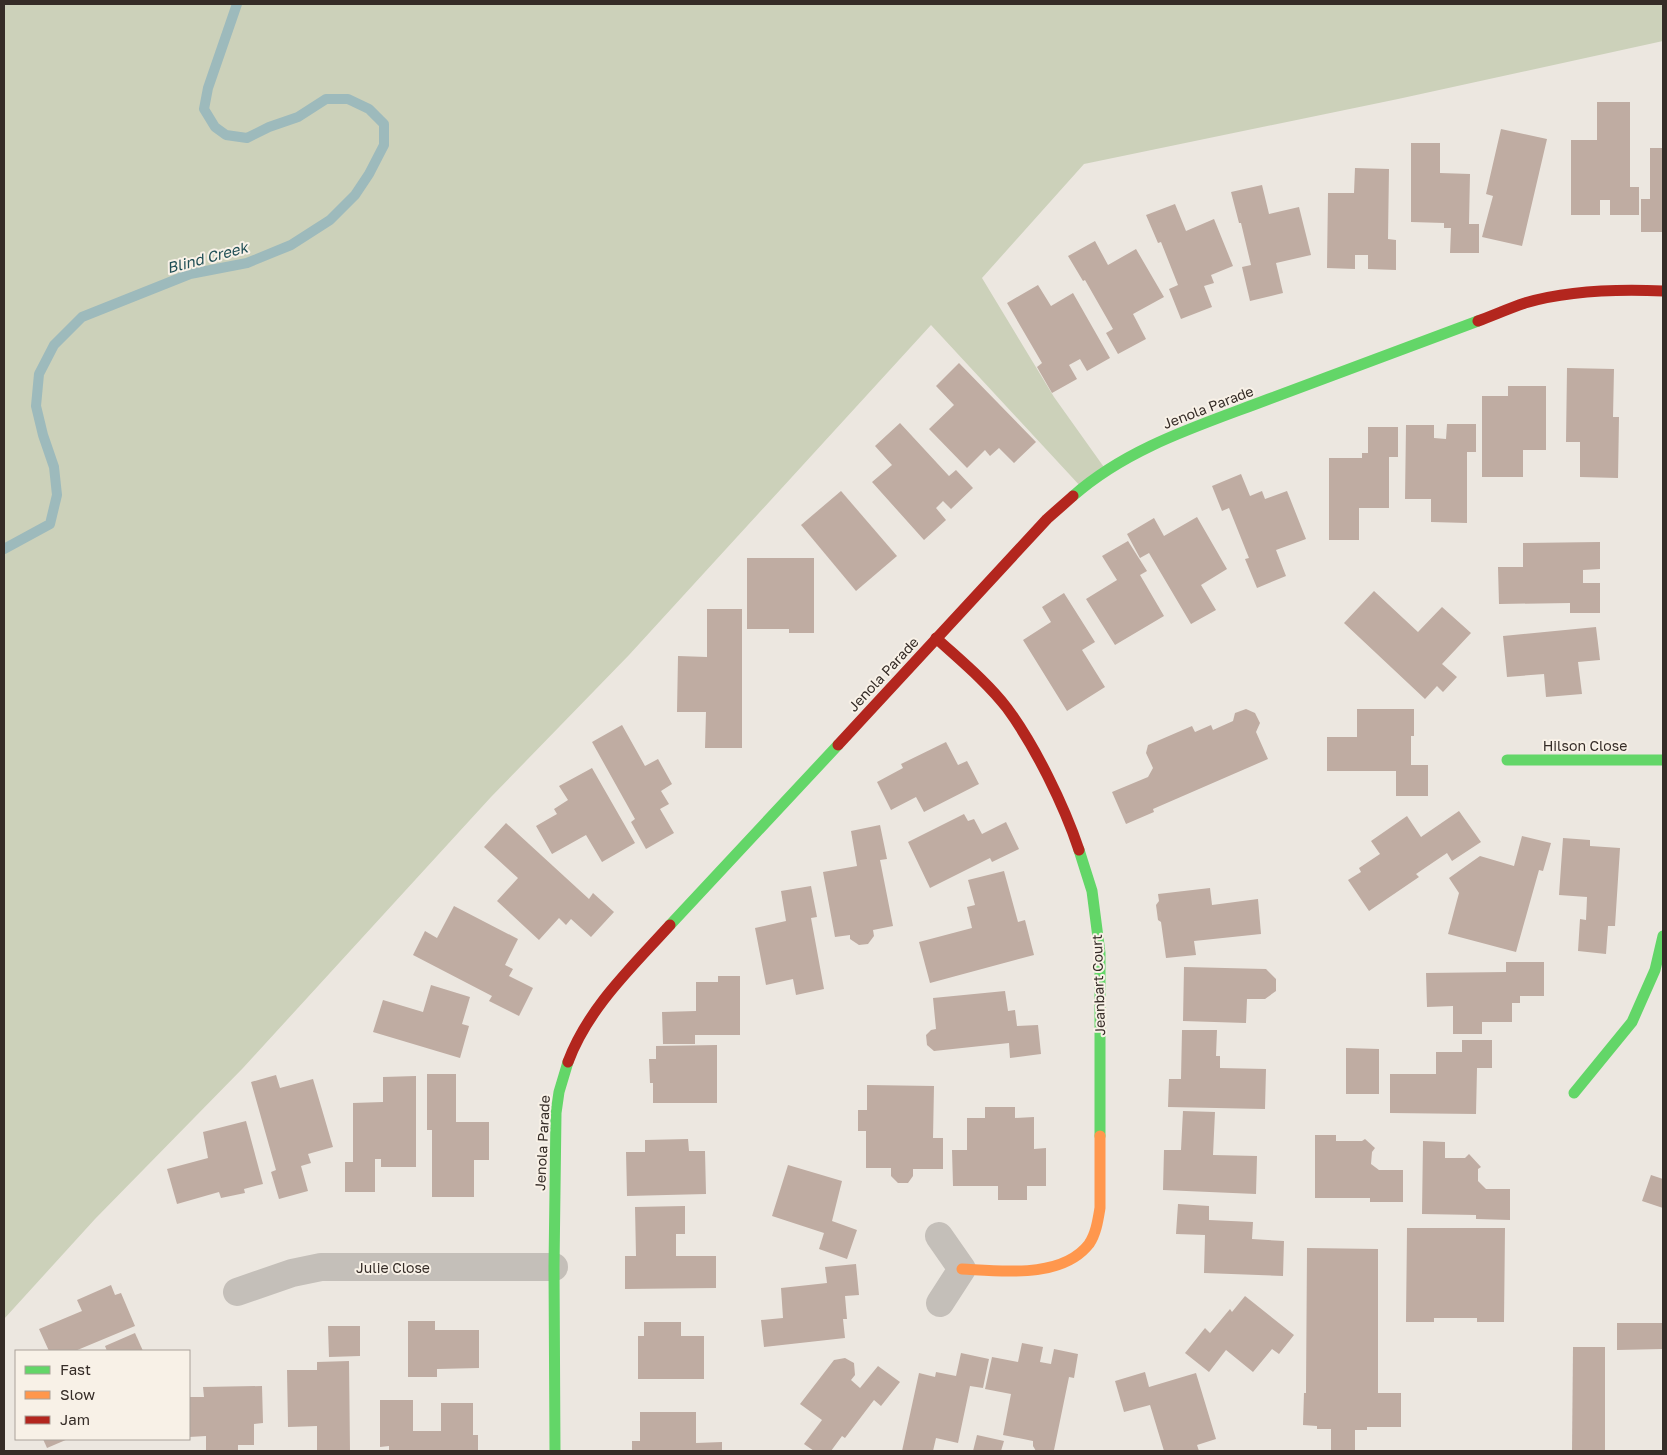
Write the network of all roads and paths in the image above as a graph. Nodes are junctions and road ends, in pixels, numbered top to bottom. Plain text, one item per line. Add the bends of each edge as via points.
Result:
1 (1663, 291) edge
2 (936, 638) junction
3 (1507, 760) dead end
4 (1663, 760) edge
5 (1663, 936) edge
6 (1574, 1093) dead end
7 (939, 1236) dead end
8 (554, 1267) junction
9 (962, 1269) junction
10 (237, 1292) dead end
11 (940, 1303) dead end
12 (555, 1451) edge

1 - 2 street, Jenola Parade via 1598,291 1526,303 1143,450 1106,470 1047,519
2 - 8 street, Jenola Parade via 625,974 580,1034 558,1094
2 - 9 street, Jeanbart Court via 1006,707 1044,768 1075,839 1092,891 1100,952 1100,1208 1097,1227 1089,1245 1074,1260 1055,1267 1036,1270
3 - 4 street, Hilson Close
5 - 6 street via 1655,970 1632,1022
7 - 9 street
8 - 10 street, Julie Close via 321,1267 292,1273
8 - 12 street, Jenola Parade
9 - 11 street

